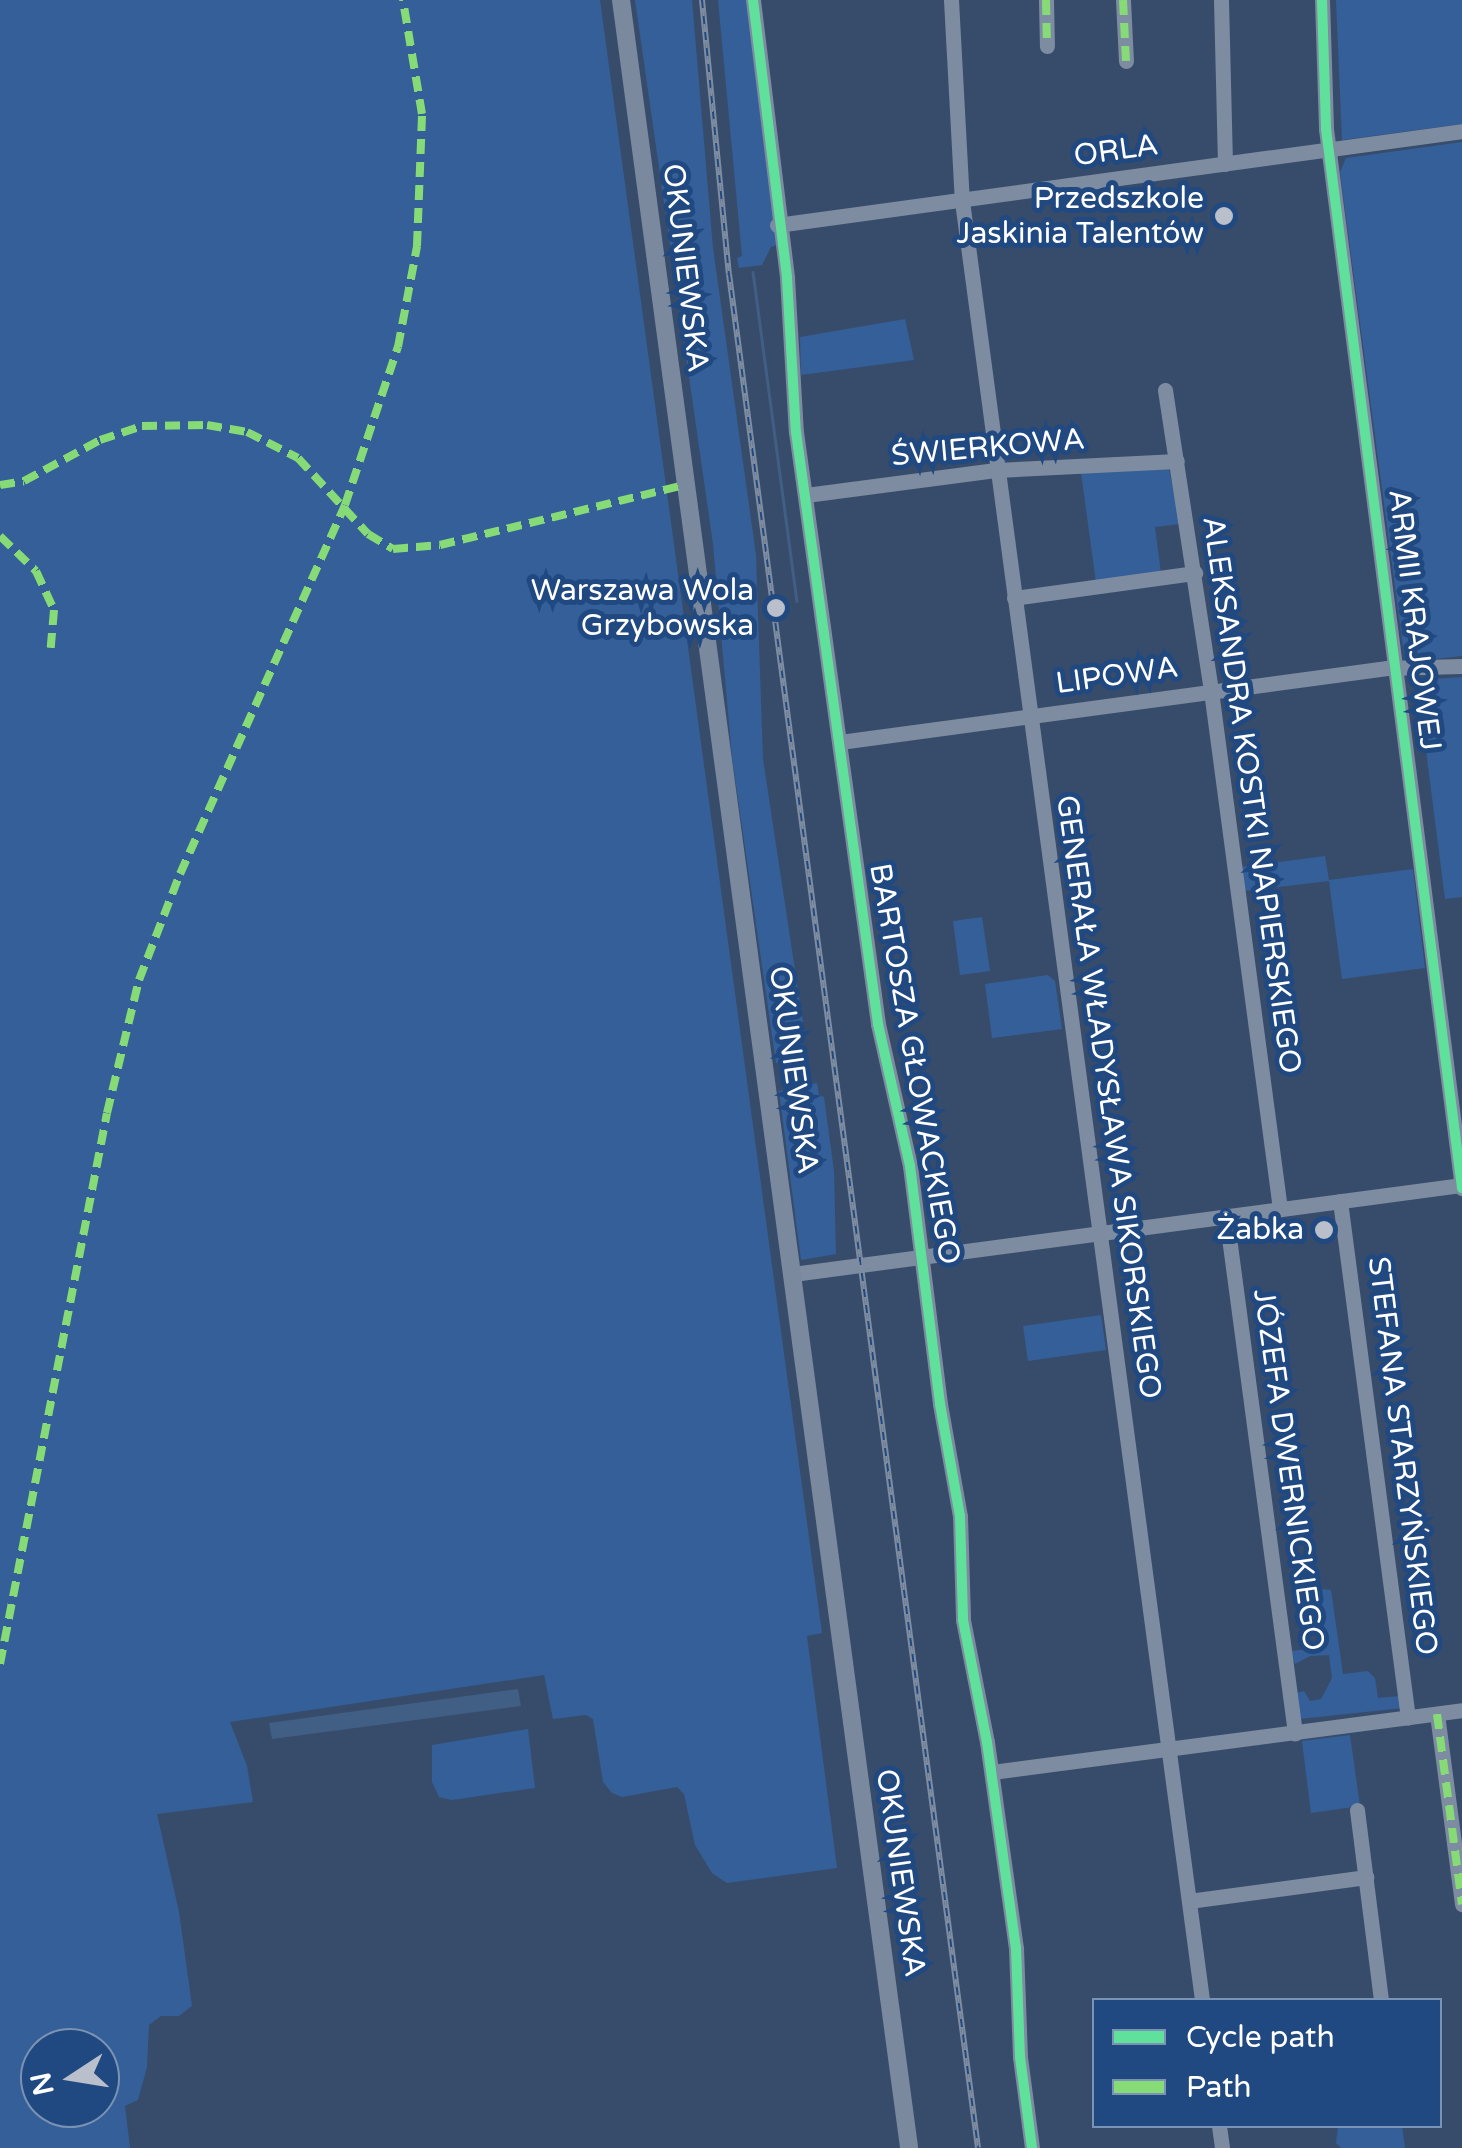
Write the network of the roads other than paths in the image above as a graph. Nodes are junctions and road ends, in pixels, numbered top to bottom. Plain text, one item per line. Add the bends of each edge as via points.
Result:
1 (621, 0) edge
2 (753, 0) edge
3 (951, 0) edge
4 (1046, 0) edge
5 (1123, 0) edge
6 (1221, 0) edge
7 (1322, 0) edge
8 (1047, 46) dead end
9 (1126, 61) dead end
10 (1462, 131) edge
11 (1329, 151) junction
12 (1225, 164) junction
13 (962, 201) junction
14 (777, 225) junction
15 (1166, 390) dead end
16 (1176, 461) junction
17 (997, 470) junction
18 (806, 495) junction
19 (1195, 574) junction
20 (1014, 598) junction
21 (1462, 666) edge
22 (1396, 668) junction
23 (1211, 691) junction
24 (1028, 716) junction
25 (840, 742) junction
26 (1453, 1096) junction
27 (1462, 1134) edge
28 (1462, 1186) edge
29 (1340, 1201) junction
30 (1280, 1208) junction
31 (1226, 1215) junction
32 (1100, 1233) junction
33 (923, 1257) junction
34 (792, 1274) junction
35 (1462, 1710) edge
36 (1437, 1714) junction
37 (1408, 1718) junction
38 (1295, 1732) junction
39 (1168, 1748) junction
40 (992, 1772) junction
41 (1357, 1810) dead end
42 (1366, 1877) junction
43 (1190, 1901) junction
44 (1462, 1904) edge
45 (1202, 1998) edge
46 (1381, 1998) edge
47 (909, 2148) edge
48 (1032, 2148) edge

1 - 34 main road, OKUNIEWSKA
2 - 14 street, BARTOSZA GŁOWACKIEGO
3 - 13 street, GENERAŁA WŁADYSŁAWA SIKORSKIEGO
4 - 8 street
5 - 9 street
6 - 12 street
7 - 11 street, ARMII KRAJOWEJ
10 - 11 street, ORLA
11 - 12 street, ORLA
11 - 22 street, ARMII KRAJOWEJ
12 - 13 street, ORLA
13 - 14 street, ORLA
13 - 17 street, GENERAŁA WŁADYSŁAWA SIKORSKIEGO
14 - 18 street, BARTOSZA GŁOWACKIEGO
15 - 16 street, ALEKSANDRA KOSTKI NAPIERSKIEGO
16 - 17 street, ŚWIERKOWA
16 - 19 street, ALEKSANDRA KOSTKI NAPIERSKIEGO
17 - 18 street, ŚWIERKOWA
17 - 20 street, GENERAŁA WŁADYSŁAWA SIKORSKIEGO
18 - 25 street, BARTOSZA GŁOWACKIEGO
19 - 20 street
19 - 23 street, ALEKSANDRA KOSTKI NAPIERSKIEGO
20 - 24 street, GENERAŁA WŁADYSŁAWA SIKORSKIEGO
21 - 22 street, LIPOWA
22 - 23 street, LIPOWA
22 - 26 street, ARMII KRAJOWEJ
23 - 24 street, LIPOWA
23 - 30 street, ALEKSANDRA KOSTKI NAPIERSKIEGO
24 - 25 street, LIPOWA
24 - 32 street, GENERAŁA WŁADYSŁAWA SIKORSKIEGO
25 - 33 street, BARTOSZA GŁOWACKIEGO via 878,1024
26 - 27 street, ARMII KRAJOWEJ
26 - 28 street, ARMII KRAJOWEJ
28 - 29 street
29 - 30 street
29 - 37 street, STEFANA STARZYŃSKIEGO
30 - 31 street
31 - 32 street
31 - 38 street, JÓZEFA DWERNICKIEGO
32 - 33 street
32 - 39 street, GENERAŁA WŁADYSŁAWA SIKORSKIEGO
33 - 34 street
33 - 40 street, BARTOSZA GŁOWACKIEGO via 960,1516 963,1620
34 - 47 main road, OKUNIEWSKA
35 - 36 street
36 - 37 street
36 - 44 street
37 - 38 street
38 - 39 street
39 - 40 street
39 - 43 street, GENERAŁA WŁADYSŁAWA SIKORSKIEGO
40 - 48 street, BARTOSZA GŁOWACKIEGO via 1019,1973 1020,2057
41 - 42 street
42 - 43 street
42 - 46 street
43 - 45 street, GENERAŁA WŁADYSŁAWA SIKORSKIEGO

